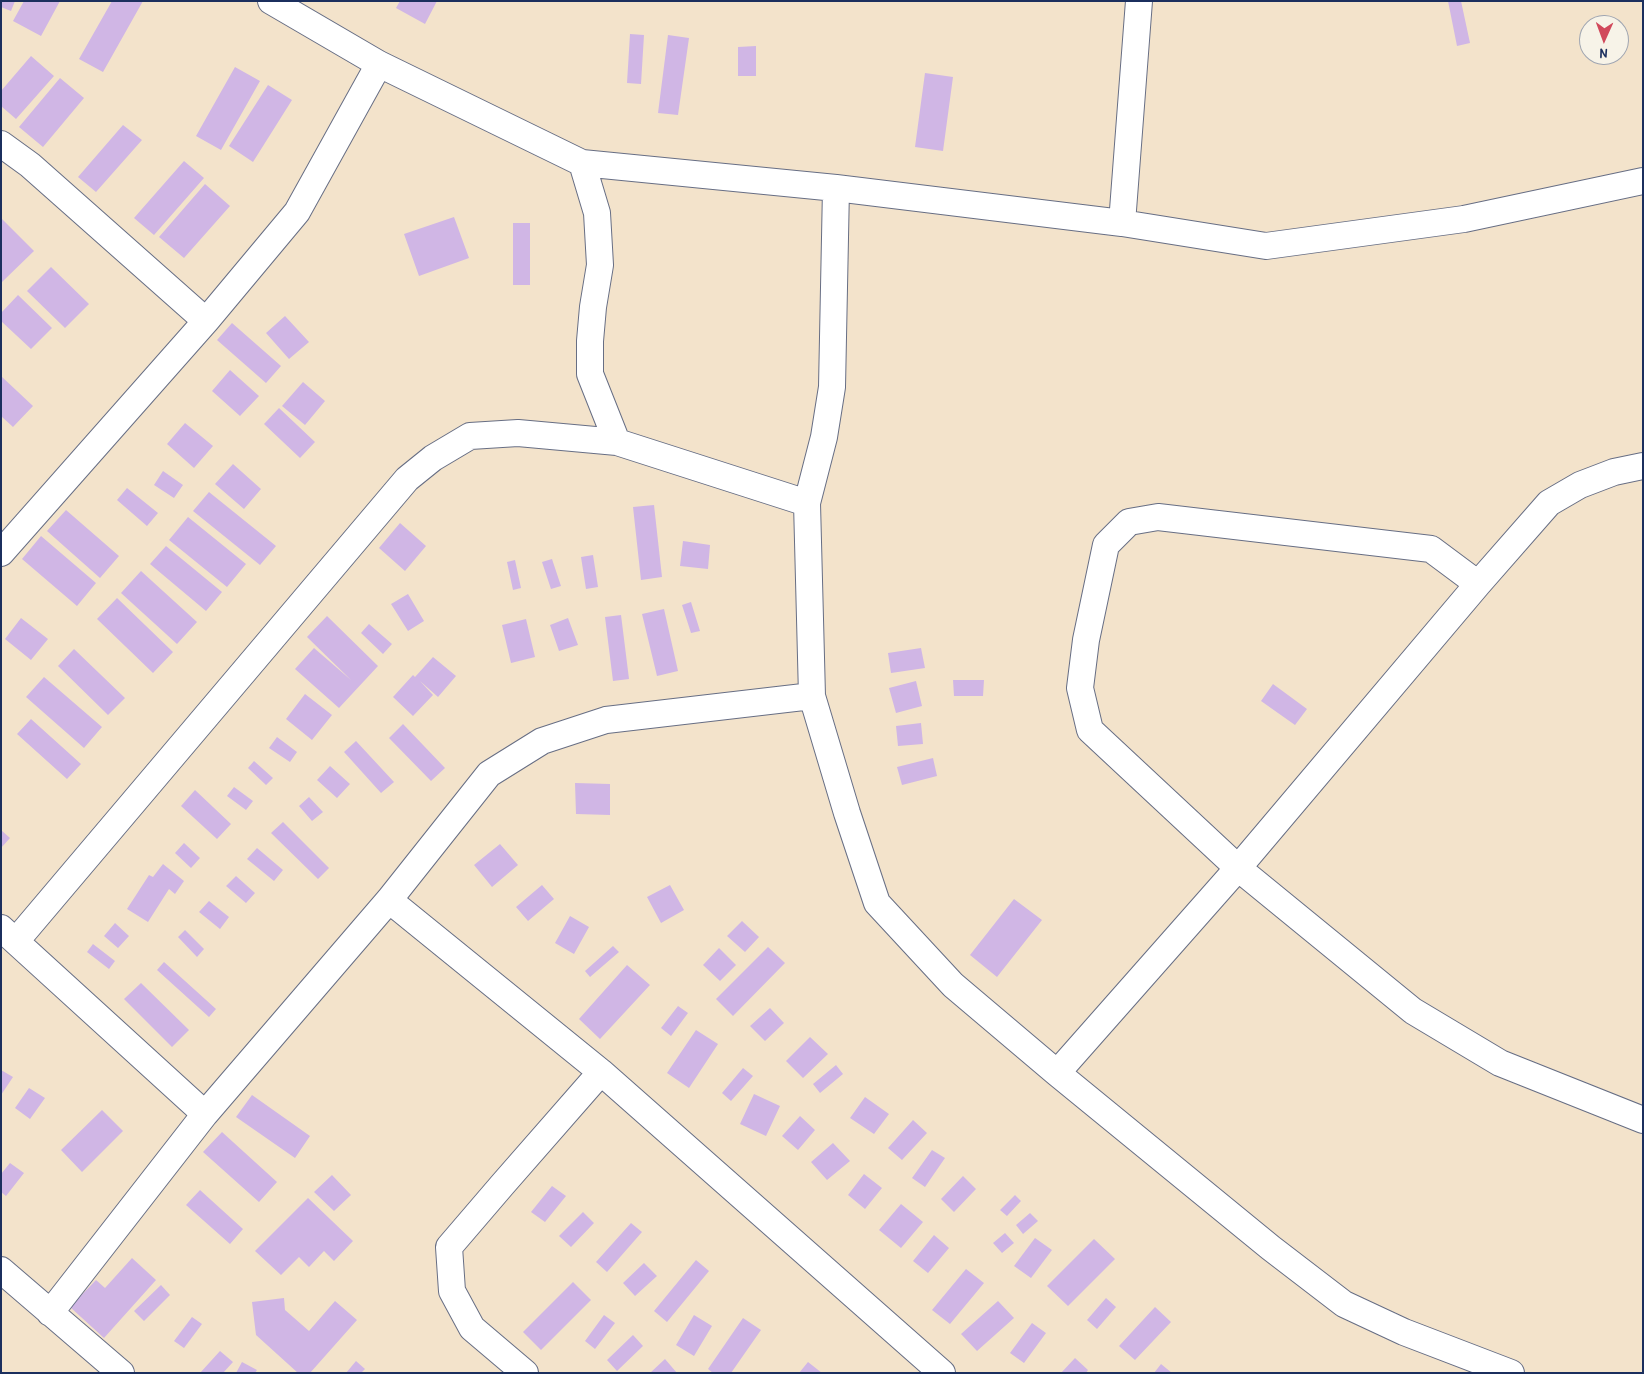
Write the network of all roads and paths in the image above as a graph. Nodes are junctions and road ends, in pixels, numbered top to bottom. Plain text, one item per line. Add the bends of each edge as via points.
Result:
1 (271, 1) edge
2 (1140, 1) edge
3 (379, 64) junction
4 (1, 144) edge
5 (582, 163) junction
6 (1643, 181) edge
7 (836, 188) junction
8 (1122, 223) junction
9 (206, 321) junction
10 (617, 442) junction
11 (1643, 466) edge
12 (807, 503) junction
13 (1, 553) edge
14 (1478, 584) junction
15 (812, 696) junction
16 (1238, 868) junction
17 (388, 900) junction
18 (9, 935) edge
19 (601, 1072) junction
20 (1057, 1073) junction
21 (206, 1114) junction
22 (1643, 1120) edge
23 (1, 1270) edge
24 (50, 1313) junction
25 (121, 1373) edge
26 (526, 1373) edge
27 (942, 1373) edge
28 (1511, 1373) edge

1 - 3 street
2 - 8 street
3 - 5 street
3 - 9 street via 297,212
4 - 9 street via 30,164
5 - 7 street
5 - 10 street via 597,213 600,265 593,307 590,374
6 - 8 street via 1464,218 1266,246
7 - 8 street
7 - 12 street via 832,387 824,437
9 - 13 street
10 - 12 street
10 - 18 street via 518,432 470,436 406,479
11 - 14 street via 1614,472 1580,485 1549,503
12 - 15 street
14 - 16 street
14 - 16 street via 1431,549 1188,520 1158,517 1129,522 1106,545 1086,640 1080,688 1090,730
15 - 17 street via 606,720 542,741 489,774
15 - 20 street via 877,903 953,985
16 - 20 street
16 - 22 street via 1412,1011 1500,1063
17 - 19 street
17 - 21 street
18 - 21 street
19 - 26 street via 449,1247 452,1291 472,1328
19 - 27 street
20 - 28 street via 1344,1304 1404,1332
21 - 24 street
23 - 24 street
24 - 25 street

